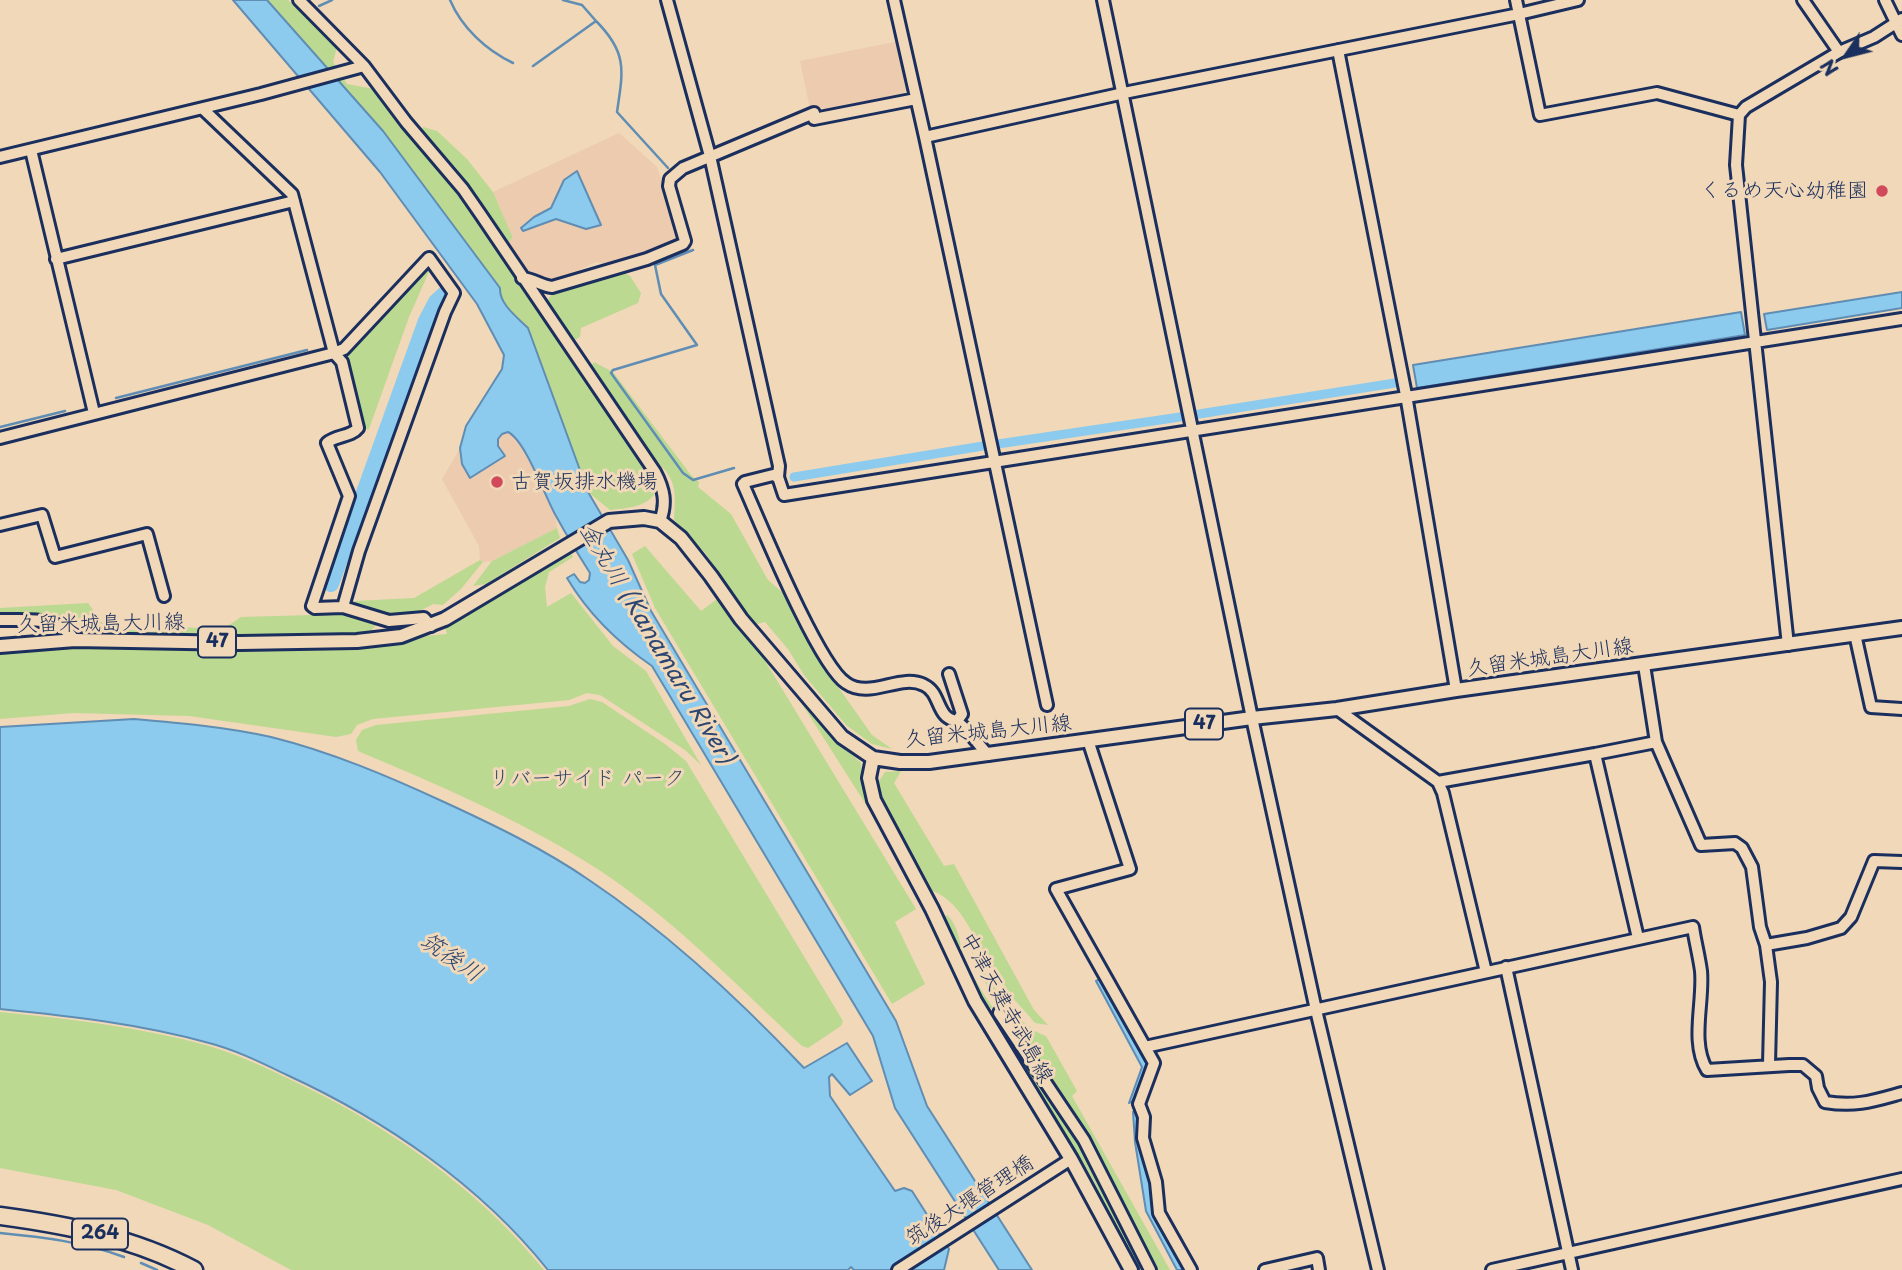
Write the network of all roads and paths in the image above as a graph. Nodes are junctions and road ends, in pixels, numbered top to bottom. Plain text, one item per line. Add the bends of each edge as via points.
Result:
1 (299, 0) edge
2 (667, 0) edge
3 (894, 0) edge
4 (1104, 0) edge
5 (1516, 0) edge
6 (1577, 0) edge
7 (1803, 0) edge
8 (1885, 0) edge
9 (1519, 14) junction
10 (1899, 21) edge
11 (1902, 34) edge
12 (1338, 50) junction
13 (1839, 52) junction
14 (364, 66) junction
15 (1124, 93) junction
16 (916, 99) junction
17 (203, 108) junction
18 (1739, 115) junction
19 (925, 137) junction
20 (31, 150) junction
21 (710, 156) junction
22 (0, 158) edge
23 (294, 201) junction
24 (56, 259) junction
25 (522, 278) junction
26 (1902, 318) edge
27 (1755, 340) junction
28 (334, 353) junction
29 (1406, 395) junction
30 (94, 413) junction
31 (1193, 429) junction
32 (0, 438) edge
33 (993, 461) junction
34 (778, 477) junction
35 (660, 522) junction
36 (0, 525) edge
37 (164, 596) dead end
38 (343, 607) junction
39 (0, 620) edge
40 (432, 626) junction
41 (1902, 628) edge
42 (1855, 634) junction
43 (75, 640) junction
44 (1788, 645) junction
45 (0, 646) edge
46 (1644, 665) junction
47 (949, 674) dead end
48 (1455, 690) junction
49 (1047, 705) dead end
50 (1337, 709) junction
51 (1902, 709) edge
52 (1252, 718) junction
53 (957, 721) junction
54 (1088, 740) junction
55 (1656, 742) junction
56 (1595, 754) junction
57 (988, 755) junction
58 (873, 758) junction
59 (1438, 782) junction
60 (1902, 862) edge
61 (1638, 938) junction
62 (1766, 945) junction
63 (1506, 967) junction
64 (1486, 972) junction
65 (1316, 1010) junction
66 (999, 1013) dead end
67 (1146, 1047) junction
68 (1769, 1064) junction
69 (1902, 1093) edge
70 (1067, 1162) junction
71 (1902, 1179) edge
72 (0, 1216) edge
73 (1569, 1253) junction
74 (194, 1270) edge
75 (898, 1270) edge
76 (1131, 1270) edge
77 (1150, 1270) edge
78 (1191, 1270) edge
79 (1265, 1270) edge
80 (1319, 1270) edge
81 (1378, 1270) edge
82 (1492, 1270) edge
83 (1572, 1270) edge

1 - 14 street
2 - 21 street
3 - 16 street
4 - 15 street
5 - 9 street
6 - 9 street
7 - 13 street
8 - 10 street
9 - 12 street
9 - 18 street via 1540,115 1657,93
10 - 11 street
10 - 13 street
12 - 15 street
12 - 29 street
13 - 18 street
14 - 17 street
14 - 25 street via 463,189
15 - 19 street
15 - 31 street
16 - 19 street
16 - 21 street via 814,118 814,113
17 - 20 street
17 - 23 street
18 - 27 street via 1736,165
19 - 33 street
20 - 22 street
20 - 24 street
21 - 25 street via 670,179 684,244 552,287
21 - 34 street
23 - 24 street
23 - 28 street
24 - 30 street
25 - 35 street via 655,472 664,498
26 - 27 street
27 - 29 street
27 - 44 street
28 - 30 street
28 - 38 street via 342,362 358,428 327,443 349,496 312,606
28 - 38 street via 344,349 429,258 454,293 359,551
29 - 31 street
29 - 48 street
30 - 32 street
31 - 33 street
31 - 52 street
33 - 34 street via 784,495
33 - 49 street
34 - 53 street via 743,484 813,636 835,671 855,688 923,684 945,715
35 - 40 main road, 久留米城島大川線 / 47 via 644,518 609,521
35 - 58 main road, 久留米城島大川線 / 47 via 681,538 741,619 842,737
36 - 37 street via 42,515 55,557 147,534
38 - 40 street via 389,621 424,618
39 - 43 street via 47,621 61,625
40 - 43 main road, 久留米城島大川線 / 47 via 401,636 357,641
41 - 42 main road, 久留米城島大川線 / 47
42 - 44 main road, 久留米城島大川線 / 47
42 - 51 street via 1871,707
43 - 45 main road, 久留米城島大川線 / 47
44 - 46 main road, 久留米城島大川線 / 47
46 - 48 main road, 久留米城島大川線 / 47
46 - 55 street
47 - 53 street via 962,714
48 - 50 main road, 久留米城島大川線 / 47
50 - 52 main road, 久留米城島大川線 / 47
50 - 59 street
52 - 54 main road, 久留米城島大川線 / 47
52 - 65 street
53 - 57 street
54 - 57 main road, 久留米城島大川線 / 47
54 - 67 street via 1130,869 1056,889
55 - 56 street
55 - 62 street via 1702,845 1742,848 1752,867
56 - 59 street
56 - 61 street
57 - 58 main road, 久留米城島大川線 / 47 via 929,762
58 - 70 main road, 中津天建寺武島線 via 869,778 874,800 975,1001
59 - 64 street
60 - 62 street via 1874,861 1851,917 1841,928
61 - 63 street
61 - 68 street via 1693,926 1701,971 1702,1061 1707,1070
62 - 68 street via 1771,982
63 - 64 street
63 - 73 street
64 - 65 street
65 - 67 street
65 - 81 street
66 - 77 street via 1084,1140
67 - 78 street via 1154,1063 1139,1104 1143,1138 1156,1182 1159,1213
68 - 69 street via 1803,1065 1816,1076 1825,1102 1861,1105
70 - 75 street, 筑後大堰管理橋
70 - 76 main road, 中津天建寺武島線
71 - 73 street
72 - 74 highway, 264 via 106,1235
73 - 82 street
73 - 83 street
79 - 80 street via 1317,1258

